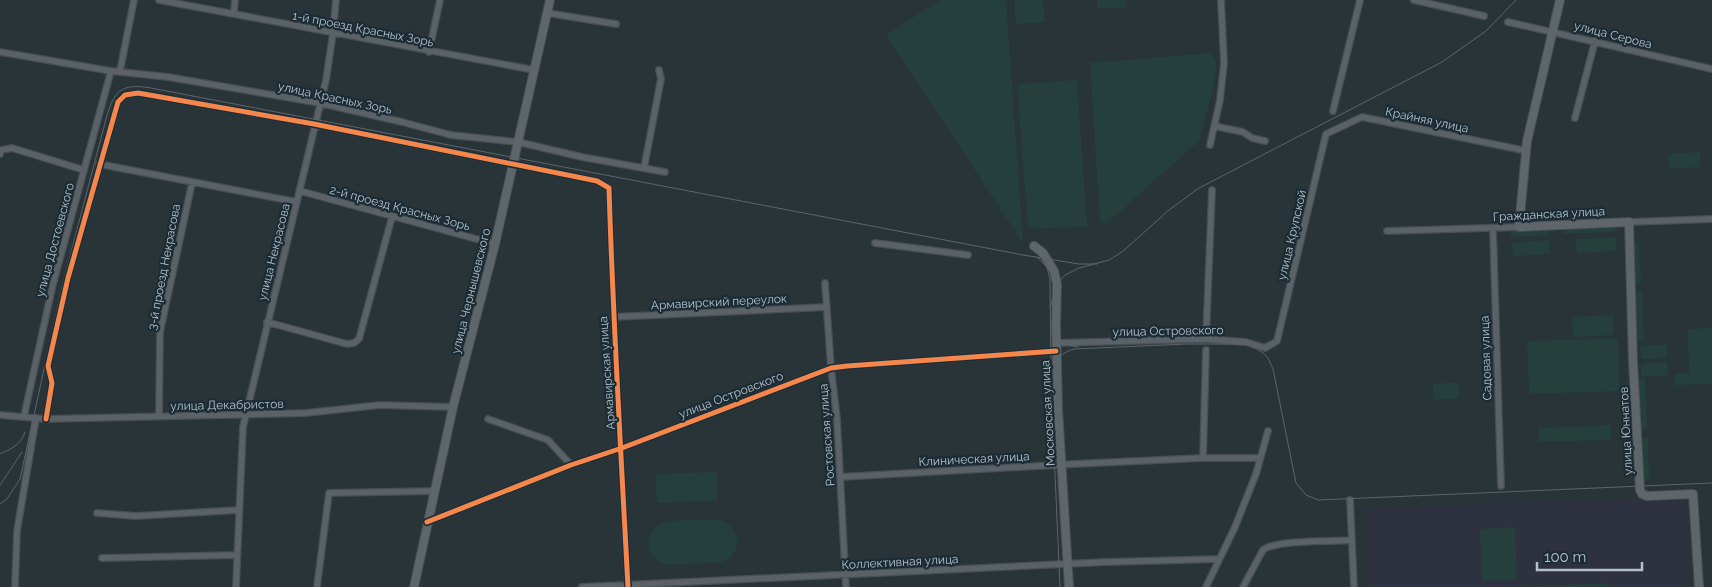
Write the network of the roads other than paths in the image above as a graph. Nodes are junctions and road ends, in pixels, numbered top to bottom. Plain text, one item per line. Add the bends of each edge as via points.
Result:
1 (134, 0) edge
2 (160, 0) edge
3 (234, 0) edge
4 (336, 0) edge
5 (440, 0) edge
6 (550, 0) edge
7 (1221, 0) edge
8 (1360, 0) edge
9 (1414, 0) edge
10 (1560, 0) edge
11 (234, 13) junction
12 (547, 13) junction
13 (1484, 16) dead end
14 (1508, 22) dead end
15 (616, 24) dead end
16 (1553, 32) junction
17 (333, 34) junction
18 (1595, 42) junction
19 (0, 52) edge
20 (428, 52) junction
21 (1712, 69) edge
22 (111, 70) junction
23 (534, 70) junction
24 (659, 70) dead end
25 (120, 71) junction
26 (320, 103) junction
27 (1333, 111) dead end
28 (1575, 118) dead end
29 (314, 124) junction
30 (1214, 126) junction
31 (1326, 134) joint
32 (1266, 141) dead end
33 (518, 142) junction
34 (1210, 145) dead end
35 (1527, 151) junction
36 (0, 154) edge
37 (99, 164) junction
38 (514, 164) junction
39 (644, 168) junction
40 (84, 170) junction
41 (665, 172) dead end
42 (192, 183) junction
43 (1212, 190) dead end
44 (300, 191) junction
45 (296, 202) junction
46 (392, 217) junction
47 (1712, 219) edge
48 (1630, 222) junction
49 (1519, 227) junction
50 (1493, 228) junction
51 (1386, 230) dead end
52 (875, 243) dead end
53 (495, 244) junction
54 (1034, 246) dead end
55 (968, 255) dead end
56 (825, 283) dead end
57 (827, 307) junction
58 (613, 317) junction
59 (267, 322) junction
60 (1206, 339) junction
61 (1277, 341) joint
62 (1056, 347) junction
63 (1206, 350) dead end
64 (831, 368) junction
65 (454, 407) junction
66 (0, 414) edge
67 (246, 414) junction
68 (24, 416) junction
69 (159, 416) junction
70 (36, 418) junction
71 (46, 419) junction
72 (488, 419) dead end
73 (1268, 431) dead end
74 (622, 448) junction
75 (1203, 458) junction
76 (1260, 458) junction
77 (1062, 464) junction
78 (571, 466) junction
79 (840, 477) junction
80 (1502, 486) dead end
81 (435, 491) junction
82 (1350, 500) dead end
83 (239, 510) junction
84 (97, 513) dead end
85 (427, 522) junction
86 (1352, 540) junction
87 (236, 555) junction
88 (102, 558) dead end
89 (1219, 559) junction
90 (1067, 564) junction
91 (845, 575) junction
92 (628, 586) edge
93 (15, 587) edge
94 (236, 587) edge
95 (317, 587) edge
96 (414, 587) edge
97 (582, 587) edge
98 (846, 587) edge
99 (1068, 587) edge
100 (1206, 587) edge
101 (1244, 587) edge
102 (1354, 587) edge
103 (1699, 587) edge

1 - 25 street
2 - 11 street, 1-й проезд Красных Зорь
3 - 11 street
4 - 17 street, улица Некрасова
5 - 20 street
6 - 12 street, улица Чернышевского
7 - 30 street via 1224,63
8 - 27 street
9 - 13 street
10 - 16 street
11 - 17 street, 1-й проезд Красных Зорь
12 - 15 street
12 - 23 street, улица Чернышевского
14 - 16 street, улица Серова
16 - 18 street, улица Серова
16 - 35 street
17 - 20 street, 1-й проезд Красных Зорь
17 - 26 street, улица Некрасова
18 - 21 street, улица Серова
18 - 28 street
19 - 22 street, улица Красных Зорь
20 - 23 street, 1-й проезд Красных Зорь
22 - 25 street, улица Красных Зорь
22 - 40 street, улица Достоевского
23 - 33 street, улица Чернышевского
24 - 39 street via 661,79
25 - 26 street, улица Красных Зорь
26 - 29 street, улица Некрасова
26 - 33 street, улица Красных Зорь via 451,135
29 - 37 street via 126,94 118,102
29 - 38 street
29 - 44 street, улица Некрасова
30 - 32 street
30 - 34 street
31 - 35 street, Крайняя улица via 1362,117
31 - 61 street, улица Крупской
33 - 38 street, улица Чернышевского
33 - 39 street, улица Красных Зорь
35 - 49 street
36 - 40 street via 1,150 12,148
37 - 42 street
37 - 71 street via 48,366 52,383
38 - 53 street, улица Чернышевского
38 - 58 street, Армавирская улица via 597,181 609,188
39 - 41 street, улица Красных Зорь
40 - 68 street, улица Достоевского via 53,284
42 - 45 street
42 - 69 street, 3-й проезд Некрасова via 160,332
43 - 60 street
44 - 45 street, улица Некрасова
44 - 46 street, 2-й проезд Красных Зорь
45 - 59 street, улица Некрасова
46 - 53 street, 2-й проезд Красных Зорь
46 - 59 street via 359,339 347,344
47 - 48 street, Гражданская улица
48 - 49 street, Гражданская улица
48 - 103 street, улица Юннатов via 1640,490 1647,496 1693,494
49 - 50 street, Гражданская улица
50 - 51 street, Гражданская улица
50 - 80 street, Садовая улица
52 - 55 street
53 - 65 street, улица Чернышевского
54 - 62 street, Московская улица via 1043,254 1056,278
56 - 57 street, Ростовская улица
57 - 58 street, Армавирский переулок
57 - 64 street, Ростовская улица
58 - 74 street, Армавирская улица
59 - 67 street, улица Некрасова
60 - 61 street, улица Островского via 1246,342 1265,348
60 - 62 street, улица Островского
62 - 64 street, улица Островского
62 - 77 street, Московская улица
63 - 75 street
64 - 74 street, улица Островского
64 - 79 street, Ростовская улица
65 - 67 street, улица Декабристов via 380,405 306,413
65 - 81 street, улица Чернышевского
66 - 68 street, улица Декабристов
67 - 69 street, улица Декабристов
67 - 83 street, улица Некрасова
68 - 70 street, улица Декабристов
69 - 71 street, улица Декабристов
70 - 71 street, улица Декабристов
70 - 93 street via 17,531
72 - 78 street via 548,440
73 - 76 street
74 - 78 street, улица Островского
74 - 92 street, Армавирская улица
75 - 76 street, Клиническая улица
75 - 77 street, Клиническая улица
76 - 89 street
77 - 79 street, Клиническая улица
77 - 90 street, Московская улица
78 - 85 street, улица Островского
79 - 91 street, Ростовская улица
81 - 85 street, улица Чернышевского
81 - 95 street via 329,493
82 - 86 street
83 - 84 street via 136,516
83 - 87 street, улица Некрасова
85 - 96 street, улица Чернышевского
86 - 101 street via 1268,546
86 - 102 street
87 - 88 street
87 - 94 street, улица Некрасова
89 - 90 street, Коллективная улица
89 - 100 street
90 - 91 street, Коллективная улица
90 - 99 street, Московская улица
91 - 92 street, Коллективная улица
91 - 98 street, Ростовская улица
92 - 97 street, Коллективная улица

